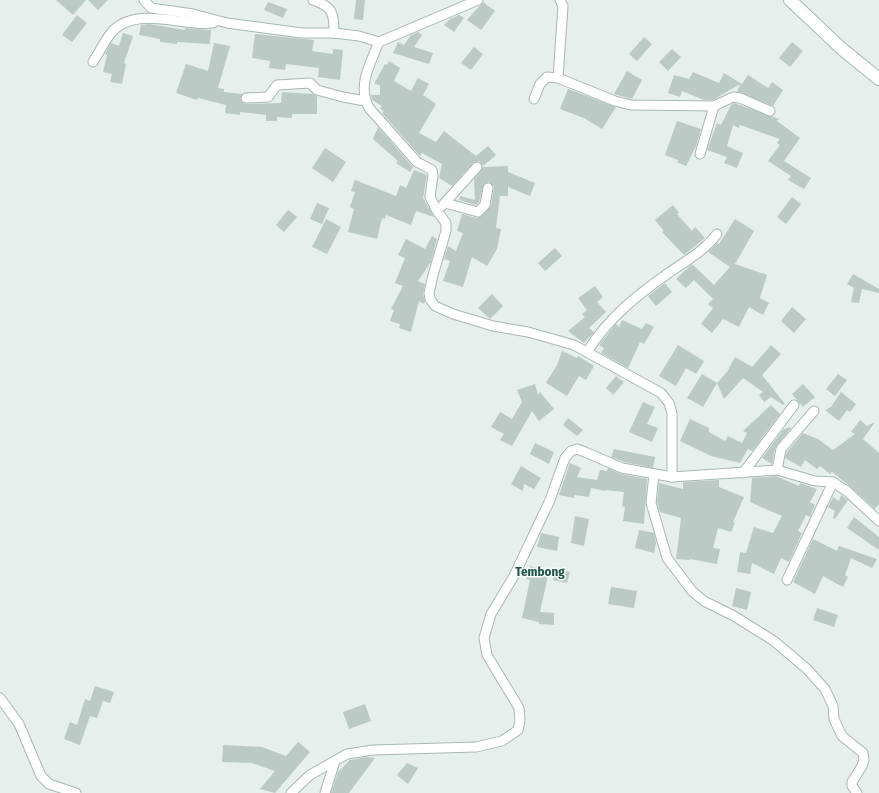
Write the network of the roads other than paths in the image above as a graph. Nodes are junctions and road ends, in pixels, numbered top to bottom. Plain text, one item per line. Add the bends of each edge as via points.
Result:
1 (144, 0) edge
2 (312, 0) edge
3 (478, 0) edge
4 (560, 0) edge
5 (790, 0) edge
6 (227, 23) junction
7 (334, 34) junction
8 (379, 42) junction
9 (93, 62) dead end
10 (558, 78) junction
11 (879, 79) edge
12 (246, 98) dead end
13 (534, 99) dead end
14 (365, 101) junction
15 (714, 106) junction
16 (770, 111) dead end
17 (700, 154) dead end
18 (477, 167) dead end
19 (488, 188) dead end
20 (445, 203) junction
21 (437, 211) junction
22 (717, 234) dead end
23 (587, 352) junction
24 (794, 405) dead end
25 (814, 411) dead end
26 (777, 470) junction
27 (743, 473) junction
28 (654, 474) junction
29 (672, 477) junction
30 (833, 482) junction
31 (879, 521) edge
32 (787, 580) dead end
33 (0, 698) edge
34 (335, 761) junction
35 (76, 793) edge
36 (291, 793) edge
37 (325, 793) edge
38 (857, 793) edge

1 - 6 street via 151,8 193,14
2 - 7 street via 326,5 332,12
3 - 8 street
4 - 10 street via 563,6
5 - 11 street via 842,49
6 - 7 street via 302,33
6 - 9 street via 142,18 119,26
7 - 8 street via 359,36
8 - 14 street via 367,73 363,92
10 - 13 street via 543,79
10 - 15 street via 614,101 631,105
12 - 14 street via 268,97 277,85 310,83 317,90
14 - 21 street via 417,162 432,170 430,197
15 - 16 street via 733,97
15 - 17 street
18 - 20 street
19 - 20 street via 485,205 478,212
20 - 21 street
21 - 23 street via 446,223 446,231 429,293 435,306 493,326 574,345
22 - 23 street via 707,247 635,298 612,318
23 - 29 street via 650,386 661,393 669,403 672,413
24 - 27 street
25 - 26 street via 781,449
26 - 27 street
26 - 30 street via 815,481
27 - 29 street
28 - 29 street
28 - 34 street via 622,468 577,449 565,458 550,500 514,576 492,614 484,638 487,655 519,708 518,730 502,741 476,746 373,750 347,754
28 - 38 street via 651,503 667,558 692,590 704,600 774,642 807,669 825,689 842,736 863,753 862,766 852,782
30 - 31 street via 848,492
30 - 32 street
33 - 35 street via 19,724 41,776 49,784
34 - 36 street via 310,775
34 - 37 street

